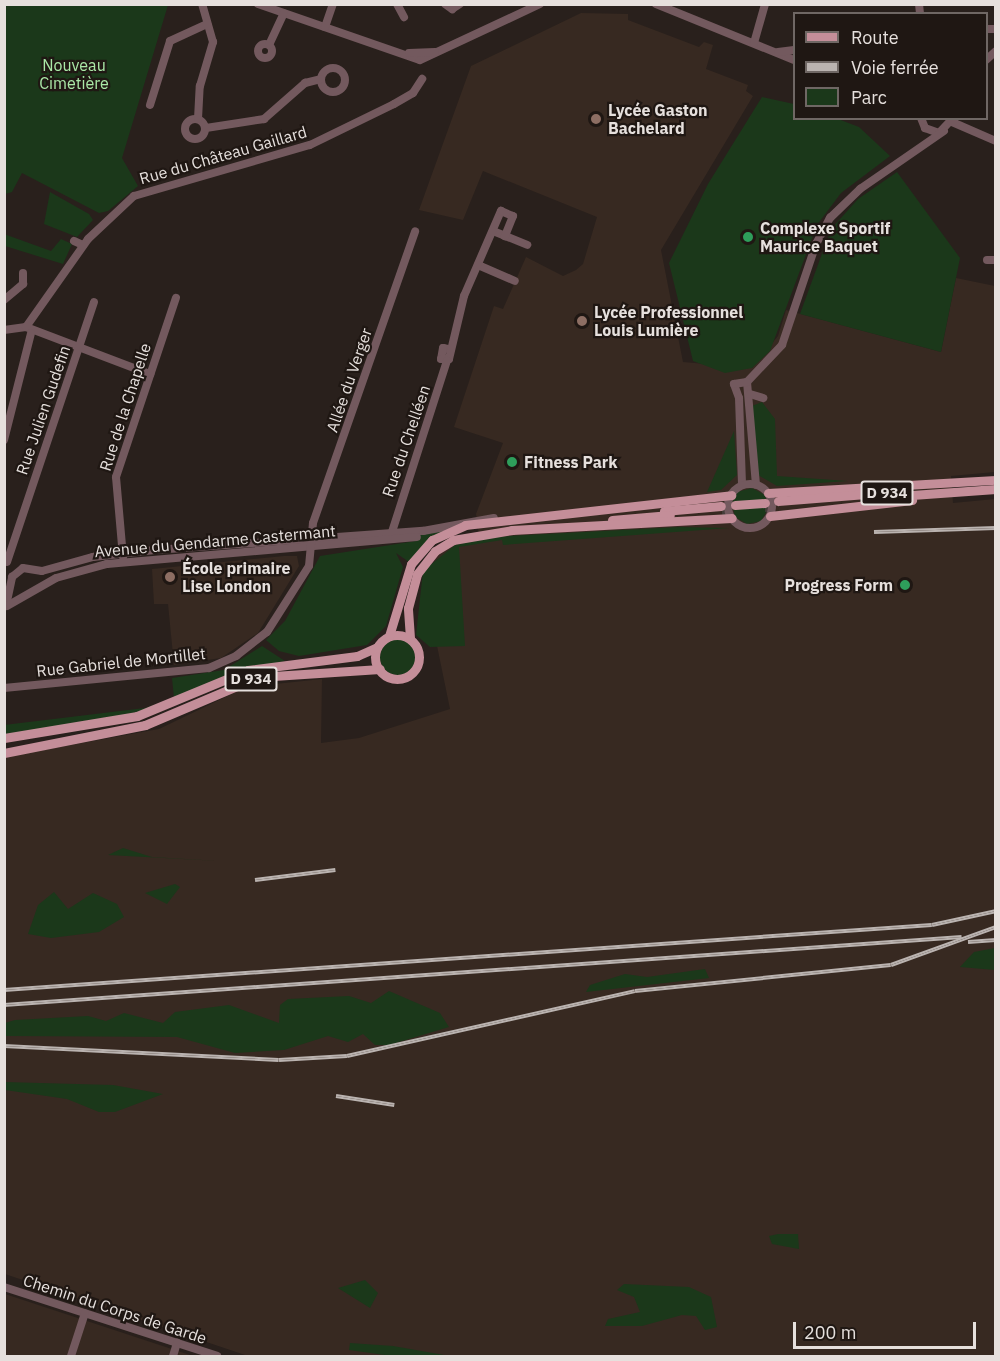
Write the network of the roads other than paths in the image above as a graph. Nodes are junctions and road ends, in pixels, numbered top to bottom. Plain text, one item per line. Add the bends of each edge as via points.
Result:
1 (202, 4) edge
2 (258, 4) edge
3 (333, 4) edge
4 (397, 4) edge
5 (445, 4) edge
6 (460, 4) edge
7 (540, 4) edge
8 (656, 4) edge
9 (765, 4) edge
10 (284, 13) junction
11 (404, 17) dead end
12 (207, 24) junction
13 (325, 27) junction
14 (754, 43) junction
15 (269, 45) dead end
16 (793, 52) edge
17 (779, 54) junction
18 (793, 59) edge
19 (321, 79) dead end
20 (422, 79) dead end
21 (150, 105) dead end
22 (198, 119) junction
23 (952, 120) edge
24 (922, 122) edge
25 (206, 128) junction
26 (944, 131) junction
27 (933, 137) junction
28 (996, 141) edge
29 (415, 231) dead end
30 (493, 231) junction
31 (505, 236) junction
32 (74, 241) dead end
33 (83, 245) junction
34 (526, 245) dead end
35 (987, 260) dead end
36 (996, 260) edge
37 (478, 265) junction
38 (23, 273) dead end
39 (515, 281) dead end
40 (176, 298) dead end
41 (4, 300) edge
42 (94, 302) dead end
43 (4, 330) edge
44 (29, 330) junction
45 (78, 350) junction
46 (150, 374) junction
47 (747, 382) junction
48 (745, 396) junction
49 (763, 398) dead end
50 (4, 440) edge
51 (996, 481) edge
52 (742, 485) junction
53 (756, 485) junction
54 (990, 490) edge
55 (731, 495) junction
56 (766, 501) junction
57 (734, 511) junction
58 (770, 516) junction
59 (514, 519) junction
60 (512, 530) junction
61 (452, 531) junction
62 (392, 534) junction
63 (417, 537) dead end
64 (311, 538) junction
65 (311, 548) junction
66 (260, 551) junction
67 (123, 553) junction
68 (123, 562) junction
69 (6, 563) edge
70 (17, 570) junction
71 (32, 570) junction
72 (4, 573) edge
73 (37, 588) junction
74 (5, 607) edge
75 (389, 636) junction
76 (410, 638) junction
77 (378, 647) junction
78 (380, 669) junction
79 (4, 688) edge
80 (4, 738) edge
81 (4, 751) edge
82 (4, 1287) edge
83 (86, 1313) junction
84 (177, 1343) junction
85 (71, 1356) edge
86 (173, 1356) edge
87 (218, 1356) edge

1 - 12 street
2 - 10 street
3 - 13 street
4 - 11 street
5 - 6 street via 452,9
7 - 13 street via 443,50 404,53
8 - 14 street
9 - 14 street
10 - 13 street
10 - 15 street
12 - 21 street via 170,40
12 - 22 street via 213,46 200,86
14 - 17 street
16 - 17 street
17 - 18 street
19 - 25 street via 305,83 264,119
20 - 33 street, Rue du Château Gaillard via 413,93 310,145 146,191 98,220
22 - 25 street
22 - 25 street via 186,124 189,137 202,137
23 - 26 street
23 - 28 street
24 - 26 street
24 - 27 street
26 - 27 street
27 - 47 street via 860,189 830,218 816,244 782,345
29 - 64 street, Allée du Verger
30 - 31 street
30 - 31 street, Rue du Chelléen via 501,211 513,216
30 - 37 street, Rue du Chelléen
31 - 34 street
32 - 33 street
33 - 44 street, Rue du Château Gaillard
35 - 36 street
37 - 39 street
37 - 62 street, Rue du Chelléen
38 - 41 street via 23,284
40 - 46 street, Rue de la Chapelle
42 - 45 street, Rue Julien Gudefin
43 - 44 street
44 - 45 street
44 - 50 street
45 - 46 street
45 - 69 street, Rue Julien Gudefin
46 - 67 street, Rue de la Chapelle via 115,483
47 - 48 street
47 - 48 street via 734,384
48 - 49 street
48 - 52 street
48 - 53 street
51 - 54 main road, D 934 via 779,504
51 - 56 main road
52 - 53 street
52 - 55 street
53 - 56 street
54 - 58 main road
55 - 57 street
55 - 59 main road
56 - 57 main road
56 - 58 street
57 - 58 street via 749,528
57 - 60 main road
59 - 61 main road
59 - 62 street, Avenue du Gendarme Castermant via 477,519
60 - 61 main road via 721,508
60 - 76 main road via 466,536 435,551 410,592
61 - 75 main road via 427,544 407,571
62 - 63 street
62 - 64 street, Avenue du Gendarme Castermant
62 - 65 street, Avenue du Gendarme Castermant
64 - 65 street, Rue Gabriel de Mortillet
64 - 66 street via 304,544
64 - 67 street, Avenue du Gendarme Castermant
65 - 66 street, Avenue du Gendarme Castermant
65 - 79 street, Rue Gabriel de Mortillet via 309,566 267,632 219,665
66 - 68 street, Avenue du Gendarme Castermant
67 - 68 street, Rue de la Chapelle
67 - 71 street, Avenue du Gendarme Castermant
68 - 73 street, Avenue du Gendarme Castermant via 74,572
69 - 70 street
70 - 71 street, Avenue du Gendarme Castermant
70 - 72 street
70 - 74 street
71 - 73 street
73 - 74 street, Avenue du Gendarme Castermant
75 - 76 main road
75 - 77 main road
76 - 78 main road via 420,656 412,673 394,678
77 - 78 main road
77 - 80 main road, D 934 via 357,656 248,670 137,716
78 - 81 main road, D 934 via 258,677 131,728
82 - 83 street, Chemin du Corps de Garde
83 - 84 street, Chemin du Corps de Garde
83 - 85 street
84 - 86 street
84 - 87 street, Chemin du Corps de Garde

